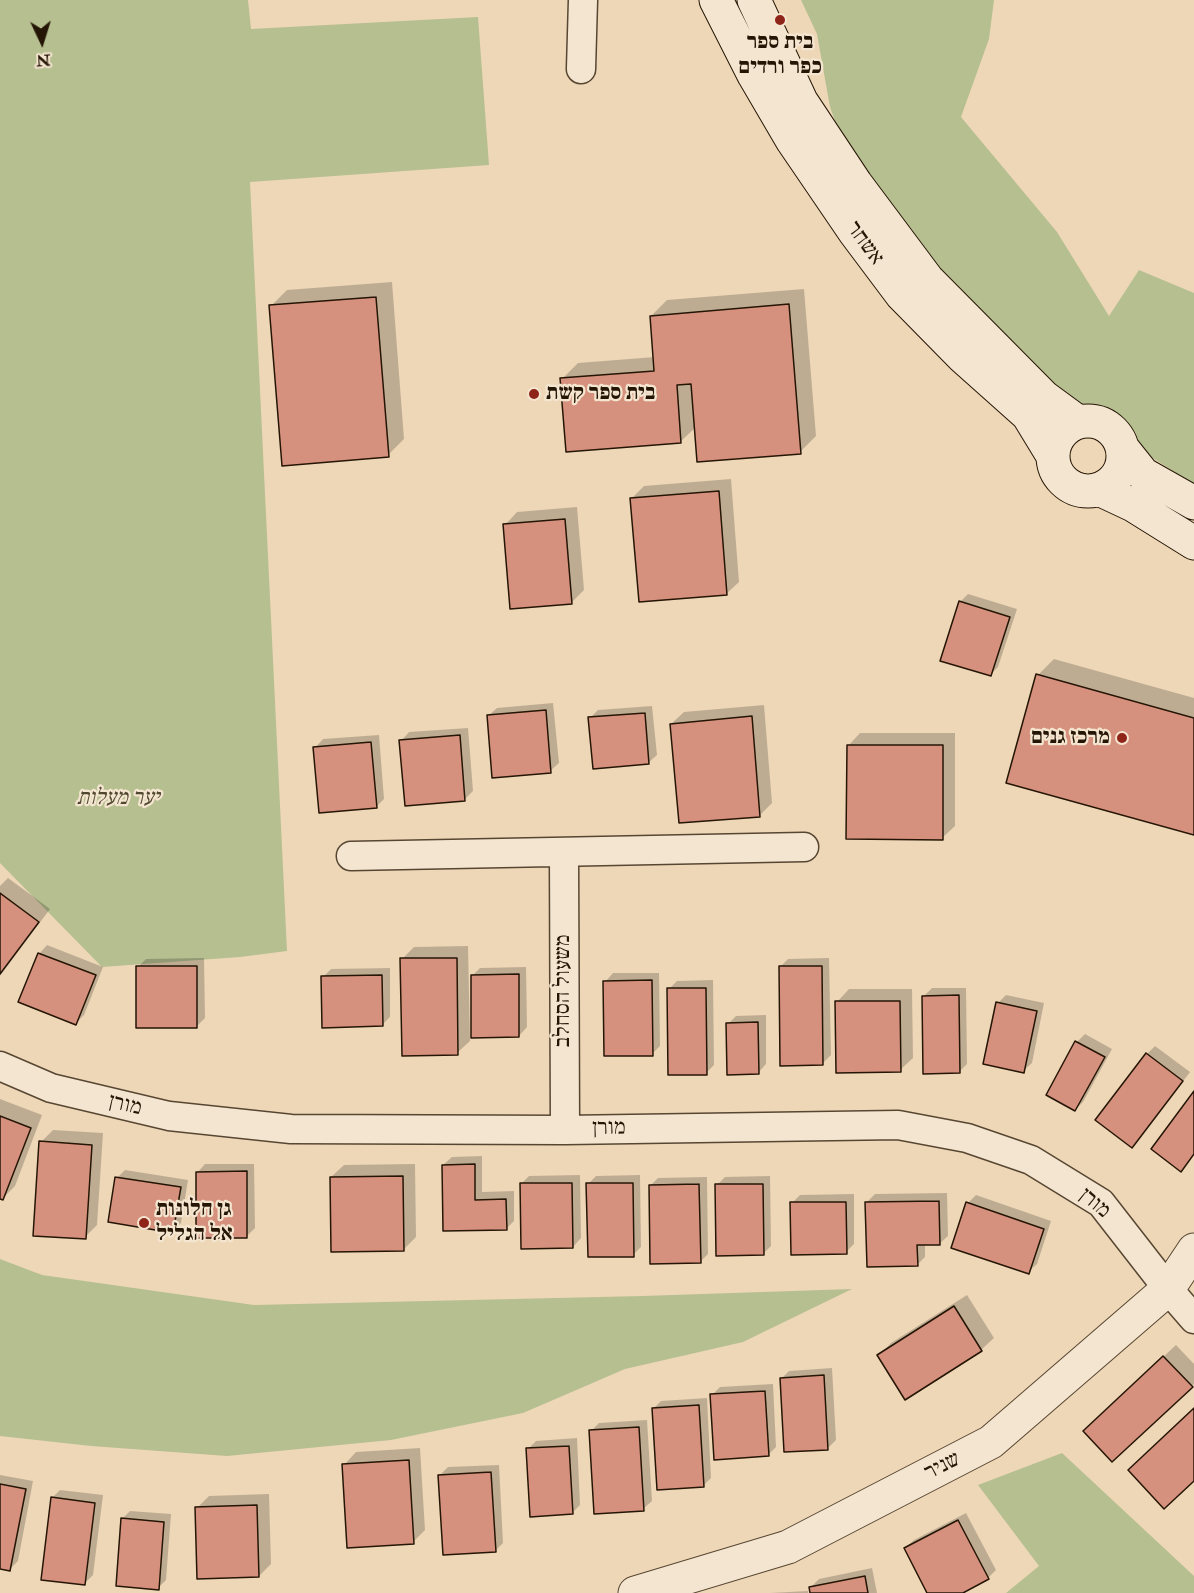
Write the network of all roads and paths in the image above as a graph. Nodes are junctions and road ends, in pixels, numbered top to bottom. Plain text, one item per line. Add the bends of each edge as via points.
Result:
1 (582, 0) edge
2 (716, 0) edge
3 (754, 0) edge
4 (581, 69) dead end
5 (1078, 422) junction
6 (1123, 449) junction
7 (1053, 456) junction
8 (1101, 490) junction
9 (1194, 503) edge
10 (1194, 543) edge
11 (804, 847) dead end
12 (564, 852) junction
13 (351, 856) dead end
14 (0, 1066) edge
15 (565, 1130) junction
16 (1194, 1250) edge
17 (1168, 1289) junction
18 (1194, 1318) edge
19 (635, 1593) edge

1 - 4 street
2 - 7 main road, אשחר via 792,140 854,231 902,295 1028,416
3 - 5 main road, אשחר via 801,100 856,184 927,279 1044,397
5 - 6 main road via 1110,428
5 - 7 main road via 1065,429
6 - 8 main road via 1119,473
6 - 9 main road via 1143,474
7 - 8 main road via 1058,474 1066,483 1076,490
8 - 10 main road
11 - 12 street
12 - 13 street
12 - 15 street, משעול הסחלב
14 - 15 street, מורן via 51,1088 169,1116 291,1129
15 - 17 street, מורן via 898,1125 967,1138 1031,1160 1101,1203
16 - 17 main road, שניר
17 - 18 street, מורן
17 - 19 main road, שניר via 991,1442 788,1547

